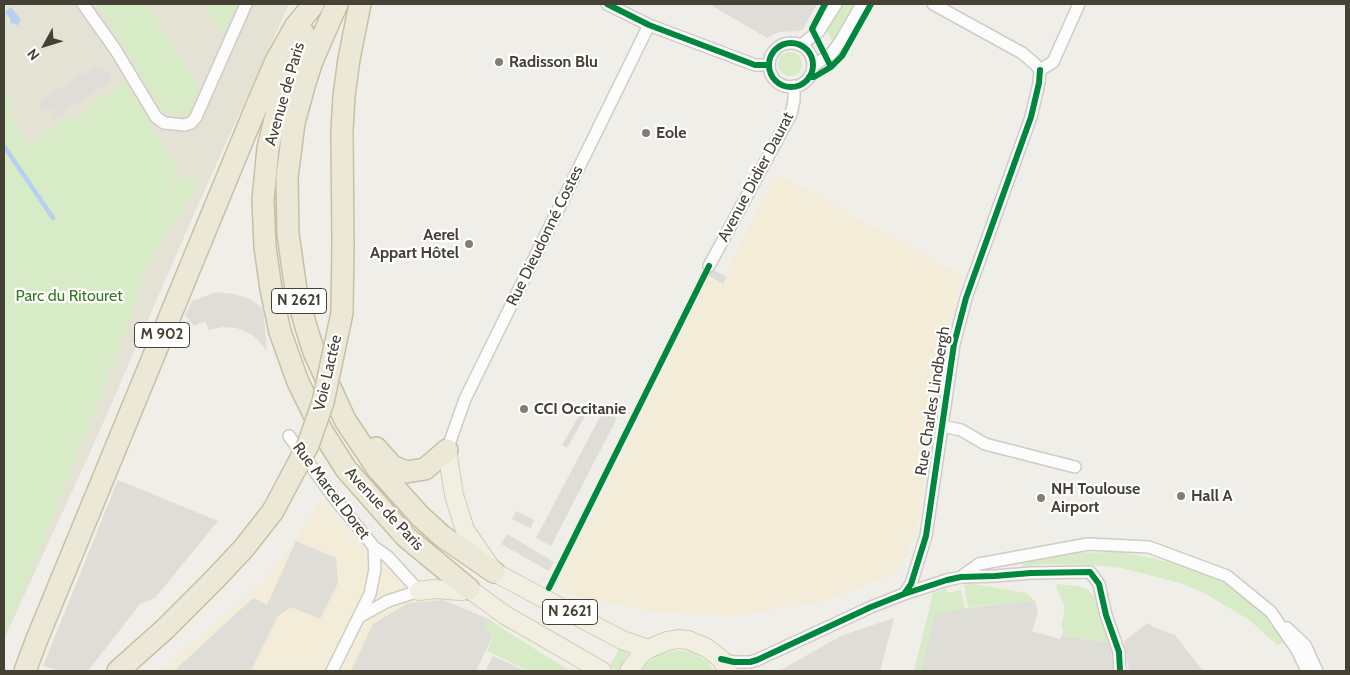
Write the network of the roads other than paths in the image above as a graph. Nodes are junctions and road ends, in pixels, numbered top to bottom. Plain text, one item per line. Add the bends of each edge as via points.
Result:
1 (83, 4) edge
2 (246, 4) edge
3 (337, 4) edge
4 (360, 4) edge
5 (607, 4) edge
6 (836, 4) edge
7 (862, 4) edge
8 (933, 4) edge
9 (1079, 4) edge
10 (313, 5) edge
11 (649, 25) junction
12 (801, 45) junction
13 (769, 66) junction
14 (813, 66) junction
15 (1040, 70) junction
16 (794, 86) junction
17 (709, 266) dead end
18 (334, 397) junction
19 (942, 426) junction
20 (289, 436) dead end
21 (447, 450) junction
22 (1075, 467) dead end
23 (374, 547) junction
24 (494, 572) junction
25 (961, 577) junction
26 (469, 588) junction
27 (419, 591) junction
28 (904, 594) junction
29 (1271, 612) junction
30 (361, 616) junction
31 (648, 649) junction
32 (724, 665) edge
33 (25, 671) edge
34 (118, 671) edge
35 (332, 671) edge
36 (602, 671) edge
37 (629, 671) edge
38 (1120, 671) edge
39 (1307, 671) edge
40 (1317, 671) edge

1 - 2 street via 156,117 164,123 184,125 196,117
3 - 18 highway, Avenue de Paris / N 2621 via 312,60 294,124 286,198 296,290 314,352
4 - 34 highway, Voie Lactée, bridge via 344,96 342,312 323,402 308,445 273,511 244,548 165,629
5 - 11 street
6 - 12 street via 819,32
7 - 14 street via 831,54
8 - 15 street via 1022,53
9 - 15 street via 1053,62
10 - 26 highway, Avenue de Paris / N 2621 via 280,99 267,157 263,200 265,247 280,332 298,382 322,431 346,469 406,537
10 - 33 highway, M 902 via 295,27 256,106
11 - 13 street via 755,65
11 - 21 street, Rue Dieudonné Costes via 466,398
12 - 13 street via 782,44 772,53
12 - 14 street via 810,54
13 - 16 street via 777,81 785,86
14 - 16 street via 809,77
15 - 19 street, Rue Charles Lindbergh via 1031,117 966,298 954,344
16 - 17 street, Avenue Didier Daurat via 791,114
18 - 21 highway via 392,466 406,472 425,469
18 - 24 highway, Avenue de Paris / N 2621 via 360,444 404,499 442,536
19 - 22 street via 961,430 985,444
19 - 28 street, Rue Charles Lindbergh via 926,536 911,584
20 - 23 street, Rue Marcel Doret
21 - 24 main road via 454,495 465,530
23 - 27 street, Rue Marcel Doret
23 - 30 street, Rue Marcel Doret via 375,569
24 - 31 main road, Avenue de Paris / N 2621 via 622,640
25 - 28 street
25 - 29 street via 980,564 1088,544 1149,547 1226,576
25 - 38 street via 1090,572 1099,584 1119,652
26 - 27 main road via 462,591
26 - 36 main road, Avenue de Paris / N 2621 via 505,615
27 - 30 street, Rue Marcel Doret via 388,601
28 - 32 street via 757,660
29 - 39 street
29 - 40 street via 1305,645
30 - 35 street, Rue Marcel Doret
31 - 32 main road via 667,640 688,640 707,648
31 - 37 main road

